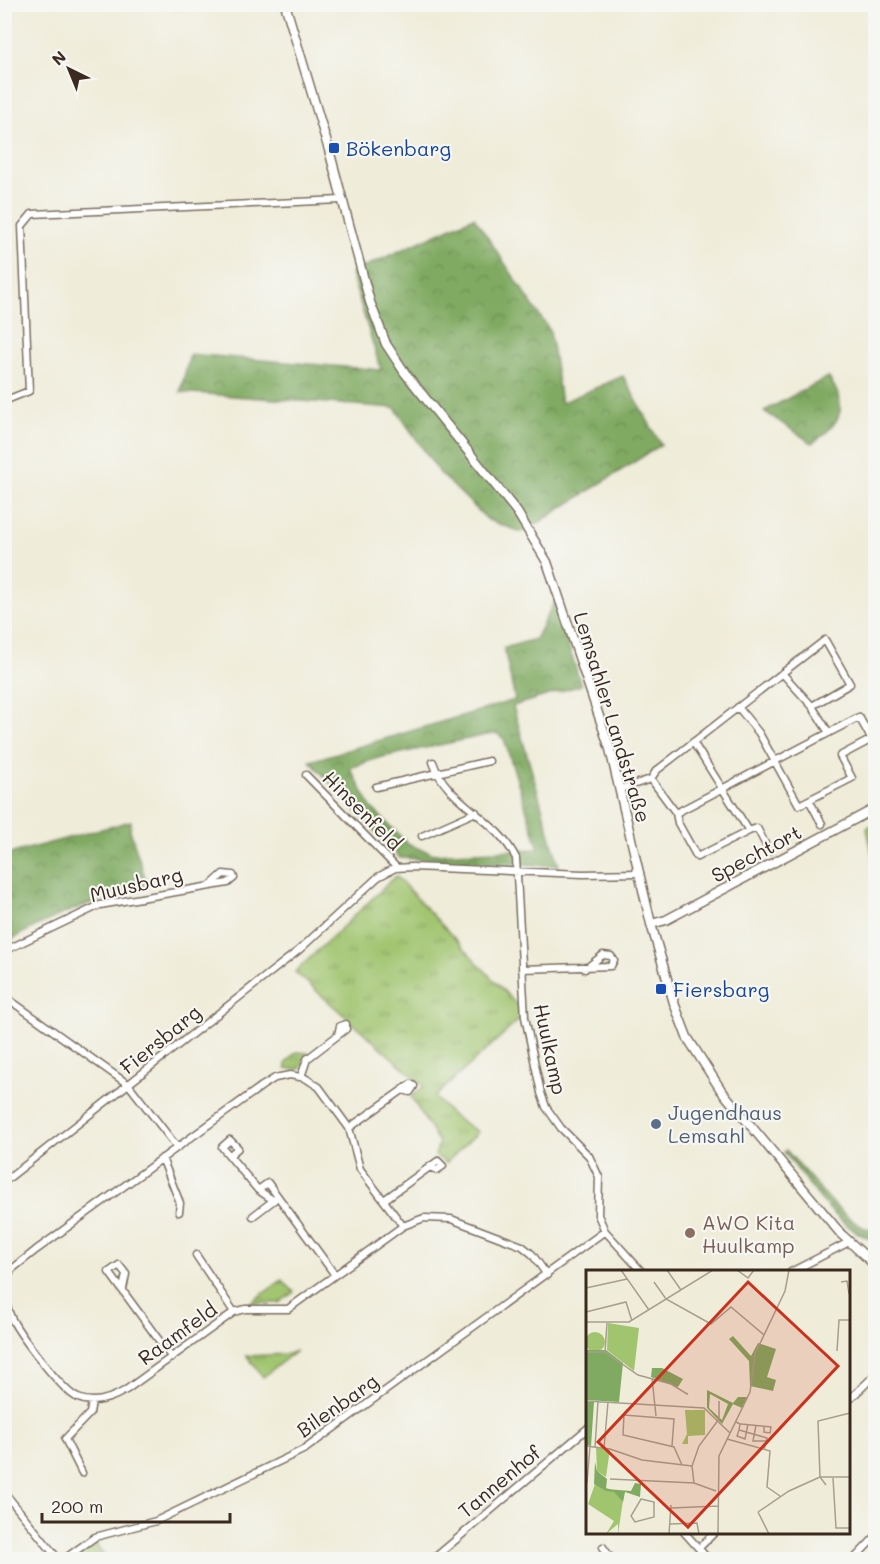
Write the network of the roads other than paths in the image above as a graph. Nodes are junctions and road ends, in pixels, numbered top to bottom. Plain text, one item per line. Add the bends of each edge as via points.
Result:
1 (285, 4) edge
2 (341, 200) junction
3 (4, 401) edge
4 (782, 673) junction
5 (812, 706) junction
6 (738, 707) junction
7 (829, 733) junction
8 (872, 739) junction
9 (693, 742) junction
10 (876, 747) edge
11 (489, 761) dead end
12 (433, 762) dead end
13 (775, 762) junction
14 (436, 773) junction
15 (306, 775) dead end
16 (651, 779) junction
17 (376, 787) dead end
18 (724, 788) junction
19 (620, 789) junction
20 (809, 800) junction
21 (876, 808) edge
22 (476, 812) junction
23 (676, 813) junction
24 (822, 824) dead end
25 (749, 831) junction
26 (422, 836) dead end
27 (769, 851) dead end
28 (397, 868) junction
29 (517, 872) junction
30 (639, 873) junction
31 (211, 885) dead end
32 (651, 924) junction
33 (4, 951) edge
34 (522, 969) junction
35 (585, 969) dead end
36 (4, 996) edge
37 (338, 1035) dead end
38 (302, 1077) junction
39 (129, 1085) junction
40 (402, 1090) dead end
41 (349, 1128) junction
42 (177, 1147) junction
43 (230, 1155) dead end
44 (162, 1158) junction
45 (429, 1167) dead end
46 (4, 1182) edge
47 (258, 1190) junction
48 (273, 1200) junction
49 (384, 1200) junction
50 (280, 1202) junction
51 (179, 1212) dead end
52 (253, 1216) dead end
53 (402, 1226) junction
54 (605, 1231) junction
55 (849, 1242) junction
56 (196, 1255) dead end
57 (876, 1266) edge
58 (640, 1270) edge
59 (795, 1270) edge
60 (335, 1275) junction
61 (547, 1275) junction
62 (5, 1281) edge
63 (123, 1289) dead end
64 (4, 1290) edge
65 (4, 1297) edge
66 (234, 1312) junction
67 (172, 1358) junction
68 (876, 1374) edge
69 (850, 1400) edge
70 (92, 1402) junction
71 (586, 1430) edge
72 (82, 1473) dead end
73 (4, 1492) edge
74 (685, 1534) edge
75 (714, 1534) edge
76 (876, 1536) edge
77 (603, 1547) dead end
78 (699, 1548) junction
79 (61, 1560) edge
80 (432, 1560) edge
81 (612, 1560) edge
82 (708, 1560) edge
83 (852, 1560) edge

1 - 2 main road, Lemsahler Landstraße
2 - 3 street via 32,214 22,226 29,391
2 - 19 main road, Lemsahler Landstraße via 386,344 540,547 600,718
4 - 5 street
4 - 5 street via 825,640 850,684
4 - 6 street
5 - 7 street
6 - 9 street
6 - 13 street
7 - 8 street via 860,717
7 - 13 street
8 - 10 street
8 - 20 street via 840,756 852,778
9 - 16 street
9 - 18 street
11 - 14 street
12 - 14 street
13 - 18 street
13 - 20 street via 799,805
14 - 17 street
14 - 22 street, Huulkamp
15 - 28 street, Hinsenfeld
16 - 19 street
16 - 23 street
18 - 23 street
18 - 25 street
19 - 30 main road, Lemsahler Landstraße
20 - 24 street
21 - 32 main road, Spechtort via 666,920
22 - 26 street
22 - 29 street, Huulkamp via 503,836 516,858
23 - 25 street via 697,857
25 - 27 street via 756,828
28 - 29 street
28 - 39 street, Fiersbarg via 378,877 299,950
29 - 30 street
29 - 34 street, Huulkamp
30 - 32 main road, Lemsahler Landstraße
31 - 33 street, Muusbarg via 100,905
32 - 55 main road, Lemsahler Landstraße via 674,1003 700,1061
34 - 35 street
34 - 54 street, Huulkamp via 527,1028 541,1093 546,1107 589,1156 599,1177 598,1215
36 - 39 street
37 - 38 street via 307,1059
38 - 41 street via 319,1087
38 - 42 street via 285,1075 272,1079
39 - 42 street
39 - 46 street, Fiersbarg
40 - 41 street
41 - 49 street via 358,1164
42 - 44 street
43 - 47 street
44 - 51 street via 180,1203
44 - 62 street via 36,1250 11,1270
45 - 49 street
47 - 48 street
47 - 50 street via 268,1183
48 - 50 street
48 - 52 street
49 - 53 street
50 - 60 street
53 - 60 street, Raamfeld
53 - 61 street, Raamfeld via 424,1218 451,1219 522,1246
54 - 58 street, Huulkamp
54 - 61 street, Bilenbarg
55 - 57 main road, Lemsahler Landstraße
55 - 59 street
56 - 66 street
60 - 66 street, Raamfeld via 283,1311
61 - 79 street, Bilenbarg via 305,1449 156,1521 95,1537
62 - 64 street
63 - 67 street
65 - 70 street via 17,1327 62,1386 79,1399
66 - 67 street, Raamfeld
67 - 70 street, Raamfeld via 116,1396
68 - 69 street
70 - 72 street via 90,1413 65,1439
71 - 80 street, Tannenhof
73 - 79 street
74 - 78 street
75 - 78 street
76 - 83 street
77 - 81 street
78 - 82 street

